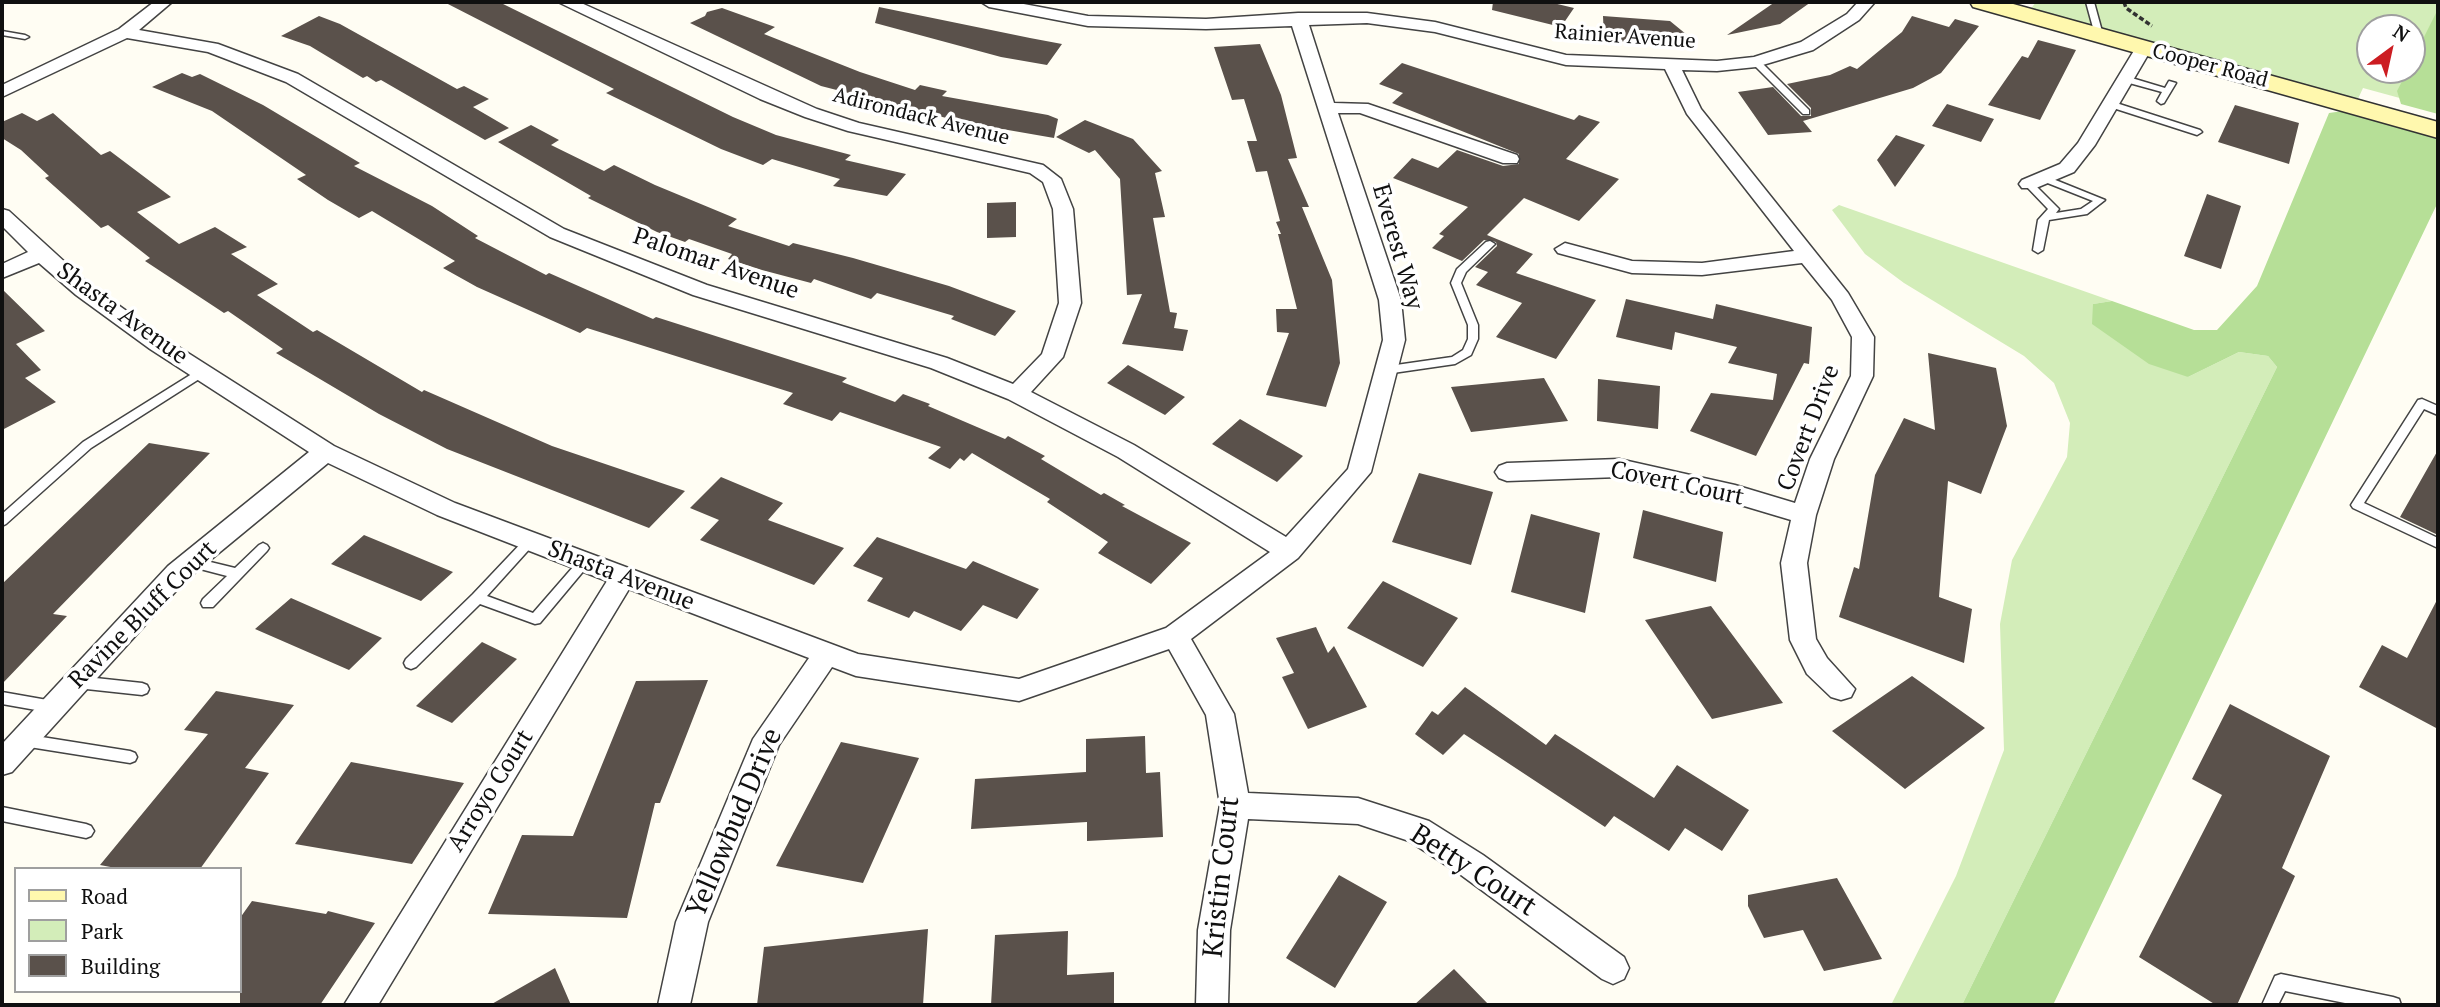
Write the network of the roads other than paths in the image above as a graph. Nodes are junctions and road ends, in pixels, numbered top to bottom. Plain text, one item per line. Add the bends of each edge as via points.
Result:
1 (164, 2) edge
2 (566, 2) edge
3 (989, 2) edge
4 (1867, 2) edge
5 (1981, 2) edge
6 (2090, 2) edge
7 (1298, 18) junction
8 (2, 33) edge
9 (125, 33) junction
10 (2099, 35) junction
11 (25, 37) dead end
12 (2144, 48) junction
13 (1756, 62) junction
14 (1671, 64) junction
15 (2125, 79) junction
16 (2, 92) edge
17 (2161, 101) dead end
18 (2110, 104) junction
19 (1328, 108) junction
20 (1806, 112) dead end
21 (2438, 130) edge
22 (2197, 132) dead end
23 (1510, 159) dead end
24 (2036, 181) junction
25 (2, 215) edge
26 (2047, 217) junction
27 (1490, 244) dead end
28 (1564, 249) dead end
29 (2038, 250) dead end
30 (41, 254) junction
31 (1806, 256) junction
32 (2, 272) edge
33 (1386, 370) junction
34 (203, 371) junction
35 (1016, 394) junction
36 (2438, 411) edge
37 (326, 452) junction
38 (1507, 472) dead end
39 (1804, 515) junction
40 (2, 521) edge
41 (530, 541) junction
42 (2438, 543) edge
43 (263, 548) dead end
44 (1289, 551) junction
45 (190, 562) junction
46 (585, 562) junction
47 (236, 573) junction
48 (623, 577) junction
49 (478, 598) junction
50 (208, 603) dead end
51 (1175, 636) junction
52 (826, 654) junction
53 (411, 663) dead end
54 (76, 682) junction
55 (142, 689) dead end
56 (1841, 689) dead end
57 (2, 698) edge
58 (53, 707) junction
59 (23, 740) junction
60 (130, 757) dead end
61 (2, 763) edge
62 (1235, 805) junction
63 (2, 814) edge
64 (86, 831) dead end
65 (1614, 968) dead end
66 (359, 1005) edge
67 (674, 1005) edge
68 (1212, 1005) edge
69 (2270, 1005) edge
70 (2393, 1005) edge

1 - 9 street
2 - 35 street, Adirondack Avenue via 811,113 1036,169 1051,179 1063,209 1070,303 1052,357
3 - 7 street, Rainier Avenue via 1088,21 1206,24
4 - 13 street, Rainier Avenue via 1853,17 1807,46
5 - 10 street, Cooper Road
6 - 10 lane
7 - 14 street, Rainier Avenue via 1367,18 1435,27 1566,60
7 - 19 street, Everest Way
8 - 11 lane
9 - 16 street
9 - 35 street, Palomar Avenue via 212,48 292,78 557,233 700,290 939,363
10 - 12 street, Cooper Road
12 - 15 street
12 - 21 street, Cooper Road
13 - 14 street, Rainier Avenue
13 - 20 lane
14 - 31 street, Covert Drive via 1693,110
15 - 17 lane via 2169,87
15 - 18 street
18 - 22 lane
18 - 24 street via 2067,168
19 - 23 street via 1362,107
19 - 33 street, Everest Way via 1390,300 1394,340
24 - 26 lane via 2054,209
24 - 26 lane via 2100,200 2084,212
25 - 30 street, Shasta Avenue
26 - 29 lane
27 - 33 lane via 1461,271 1456,283 1473,325 1474,339 1467,352 1455,360
28 - 31 street via 1632,267 1702,269
30 - 32 street
30 - 34 street, Shasta Avenue via 158,344
31 - 39 street, Covert Drive via 1841,298 1863,337 1862,376 1822,459
33 - 44 street, Everest Way via 1359,472
34 - 37 street, Shasta Avenue
34 - 40 lane via 87,445
35 - 44 street, Palomar Avenue via 1126,451
36 - 42 lane via 2422,404 2357,505
37 - 41 street, Shasta Avenue via 446,509
37 - 45 street, Ravine Bluff Court
38 - 39 street, Covert Court via 1619,468
39 - 56 street, Covert Drive via 1794,563 1803,640 1816,666
41 - 46 street, Shasta Avenue
41 - 49 lane
43 - 47 lane
44 - 51 street, Shasta Avenue
45 - 47 lane
45 - 54 street, Ravine Bluff Court
46 - 48 street, Shasta Avenue
46 - 49 lane via 535,619
47 - 50 lane
48 - 52 street, Shasta Avenue
48 - 66 street, Arroyo Court
49 - 53 lane
51 - 52 street, Shasta Avenue via 1019,690 856,665
51 - 62 street, Kristin Court via 1220,714
52 - 67 street, Yellowbud Drive via 767,739 692,922
54 - 55 lane
54 - 58 street, Ravine Bluff Court
57 - 58 lane
58 - 59 street, Ravine Bluff Court
59 - 60 lane
59 - 61 street, Ravine Bluff Court
62 - 65 street, Betty Court via 1358,811 1418,830
62 - 68 street, Kristin Court via 1214,930
63 - 64 lane
69 - 70 lane via 2281,982

